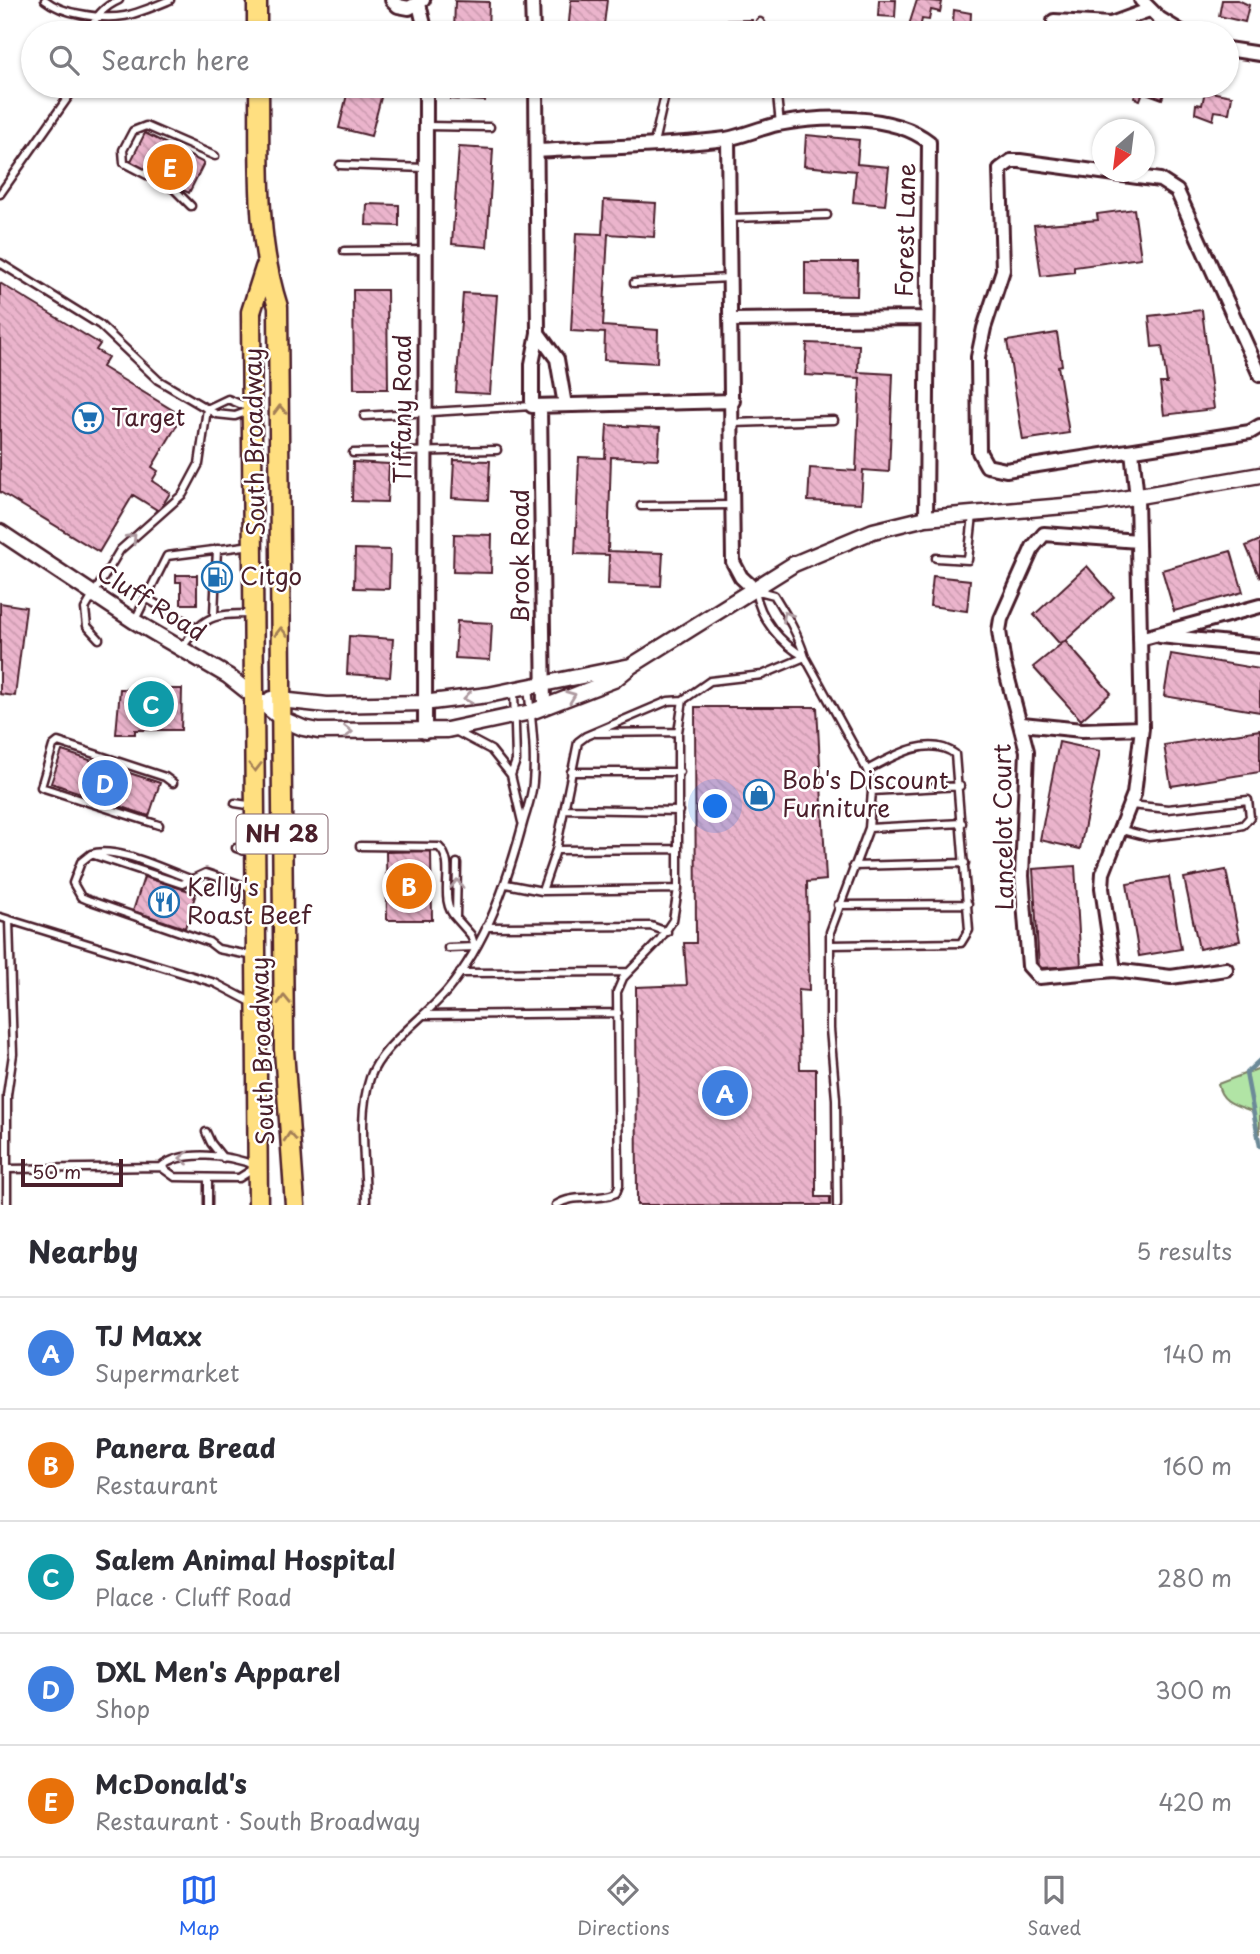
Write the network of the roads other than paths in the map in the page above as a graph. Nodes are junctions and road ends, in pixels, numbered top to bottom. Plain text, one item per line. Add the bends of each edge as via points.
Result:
1 (46, 0) edge
2 (119, 0) edge
3 (170, 0) edge
4 (257, 0) edge
5 (392, 0) edge
6 (532, 0) edge
7 (421, 2) edge
8 (1145, 5) edge
9 (95, 17) junction
10 (94, 21) edge
11 (257, 21) edge
12 (424, 21) edge
13 (533, 21) edge
14 (1116, 21) edge
15 (1167, 21) edge
16 (1239, 51) edge
17 (1260, 54) edge
18 (68, 98) edge
19 (259, 98) edge
20 (426, 98) edge
21 (536, 98) edge
22 (664, 98) edge
23 (777, 98) edge
24 (780, 124) junction
25 (426, 126) junction
26 (490, 127) dead end
27 (728, 139) junction
28 (654, 144) junction
29 (538, 151) junction
30 (215, 156) dead end
31 (340, 165) dead end
32 (425, 167) junction
33 (0, 194) edge
34 (191, 206) dead end
35 (827, 215) dead end
36 (731, 218) junction
37 (425, 250) junction
38 (344, 251) dead end
39 (0, 263) edge
40 (265, 268) junction
41 (731, 278) junction
42 (634, 283) dead end
43 (925, 318) junction
44 (732, 320) junction
45 (538, 333) junction
46 (1260, 375) edge
47 (733, 401) junction
48 (565, 405) junction
49 (536, 406) junction
50 (207, 409) junction
51 (252, 409) junction
52 (424, 412) junction
53 (364, 416) dead end
54 (834, 420) dead end
55 (733, 422) junction
56 (1260, 426) edge
57 (497, 450) dead end
58 (424, 452) junction
59 (1132, 452) junction
60 (353, 453) dead end
61 (1260, 475) edge
62 (1137, 498) junction
63 (734, 505) junction
64 (641, 506) dead end
65 (973, 513) junction
66 (926, 518) junction
67 (1, 535) edge
68 (1138, 541) junction
69 (253, 545) junction
70 (217, 549) junction
71 (936, 558) dead end
72 (755, 590) junction
73 (92, 593) junction
74 (146, 598) junction
75 (1260, 606) edge
76 (214, 614) junction
77 (254, 614) junction
78 (134, 621) junction
79 (196, 628) junction
80 (1146, 637) junction
81 (99, 639) dead end
82 (1260, 646) edge
83 (181, 649) junction
84 (805, 657) junction
85 (631, 666) junction
86 (542, 683) junction
87 (521, 688) junction
88 (256, 699) junction
89 (281, 700) junction
90 (683, 700) junction
91 (423, 703) junction
92 (537, 709) junction
93 (516, 716) junction
94 (282, 719) junction
95 (1022, 724) junction
96 (1142, 728) junction
97 (449, 730) junction
98 (425, 732) junction
99 (678, 732) junction
100 (592, 733) junction
101 (867, 770) junction
102 (571, 772) junction
103 (680, 772) junction
104 (511, 775) junction
105 (173, 783) dead end
106 (960, 786) junction
107 (872, 791) junction
108 (235, 803) dead end
109 (1131, 805) junction
110 (256, 807) junction
111 (566, 809) junction
112 (679, 811) junction
113 (962, 823) junction
114 (523, 824) junction
115 (159, 825) dead end
116 (869, 828) junction
117 (1122, 830) junction
118 (360, 846) dead end
119 (236, 848) dead end
120 (678, 849) junction
121 (556, 850) junction
122 (91, 854) junction
123 (256, 855) junction
124 (457, 863) dead end
125 (965, 863) junction
126 (853, 866) junction
127 (195, 881) junction
128 (506, 884) junction
129 (678, 889) junction
130 (256, 890) junction
131 (542, 891) junction
132 (968, 904) junction
133 (838, 905) junction
134 (0, 917) edge
135 (456, 918) junction
136 (9, 920) junction
137 (486, 928) junction
138 (667, 932) junction
139 (830, 945) junction
140 (475, 947) junction
141 (448, 948) dead end
142 (256, 956) junction
143 (1226, 969) dead end
144 (1114, 970) junction
145 (628, 972) junction
146 (460, 973) junction
147 (257, 1005) junction
148 (618, 1013) junction
149 (425, 1015) junction
150 (206, 1132) dead end
151 (223, 1158) junction
152 (161, 1167) junction
153 (258, 1167) junction
154 (8, 1168) junction
155 (208, 1178) junction
156 (7, 1205) edge
157 (208, 1205) edge
158 (258, 1205) edge
159 (295, 1205) edge
160 (366, 1205) edge
161 (556, 1205) edge
162 (837, 1205) edge

1 - 9 lane via 68,12
2 - 9 lane
3 - 9 lane via 128,17
4 - 11 main road
5 - 7 street via 403,8
6 - 13 street
7 - 12 street
8 - 14 street
8 - 15 street
9 - 10 lane
16 - 17 street
18 - 33 lane
19 - 40 main road, South Broadway / NH 28
20 - 25 street, Tiffany Road
21 - 29 street, Brook Road
22 - 28 lane
23 - 24 lane
24 - 27 street, Forest Lane
24 - 43 street, Forest Lane via 879,121 918,133 929,142
25 - 26 lane
25 - 32 street, Tiffany Road
27 - 28 street, Forest Lane
27 - 36 street
28 - 29 street, Forest Lane
29 - 45 street, Brook Road
30 - 34 lane via 146,125 133,131 123,150 126,165 174,189
31 - 32 lane
32 - 37 street, Tiffany Road
35 - 36 lane
36 - 41 street
37 - 38 lane
37 - 52 street, Tiffany Road
39 - 50 lane via 100,325 144,370
40 - 51 main road, South Broadway / NH 28 via 251,312
89 -> 40 main road, South Broadway / NH 28 via 278,307
41 - 42 lane
41 - 44 street
43 - 44 street, Forest Lane
43 - 66 street, Forest Lane
44 - 47 street
45 - 48 street via 557,359
45 - 49 street, Brook Road via 532,365
46 - 59 street via 1170,184 1020,161 1005,164 998,177 1003,270 978,357 981,460 1006,470
47 - 48 street
47 - 55 street
48 - 49 street
49 - 52 lane
49 - 86 street, Brook Road
50 - 51 lane via 224,416
50 - 51 lane via 228,399
73 -> 50 lane via 127,543 183,494 199,464
51 - 69 main road, South Broadway / NH 28
52 - 53 lane
52 - 58 street, Tiffany Road
54 - 55 lane
55 - 63 street
56 - 59 street via 1250,432
57 - 58 lane
58 - 60 lane
58 - 91 street, Tiffany Road
59 - 62 street
61 - 62 street, Cluff Road
62 - 65 street, Cluff Road
62 - 68 street
63 - 64 lane
63 - 72 street via 733,562
65 - 66 street, Cluff Road
65 - 71 lane via 968,560
66 - 72 street, Cluff Road via 828,548
67 - 73 street, Cluff Road
68 - 80 street
68 - 95 street, Lancelot Court via 1051,533 1038,539 1004,608 999,631 1011,697
69 - 70 lane
69 - 77 main road, South Broadway / NH 28
70 - 74 lane via 167,556
70 - 76 lane
72 - 84 lane via 775,633
84 -> 72 lane via 774,596
72 - 85 street, Cluff Road
73 - 78 street, Cluff Road
73 - 81 lane via 84,621
74 - 78 lane
74 - 79 lane
75 - 80 street
76 - 77 lane
76 - 79 lane
77 - 88 main road, South Broadway / NH 28
78 - 83 street, Cluff Road
79 - 83 lane
80 - 82 street
80 - 96 street
83 - 88 street, Cluff Road via 228,676
84 - 90 lane via 762,675 710,681
84 - 101 lane
85 - 86 street
92 -> 85 street, Cluff Road via 614,680
86 - 87 street
86 - 92 street, Brook Road
87 -> 91 street
87 - 92 lane
87 - 93 lane
88 - 89 street
88 - 94 street, Cluff Road
88 -> 110 main road, South Broadway / NH 28
89 - 91 street via 327,705
89 - 94 main road, South Broadway / NH 28
90 - 99 lane
90 - 100 lane via 668,701
91 - 98 street, Tiffany Road
92 - 93 street, Cluff Road
92 - 114 lane via 534,781
93 - 97 street, Cluff Road
93 - 104 lane via 516,761
94 -> 98 street, Cluff Road via 318,731
159 -> 94 main road, South Broadway / NH 28 via 284,1050
95 - 96 street, Lancelot Court via 1082,730
95 - 144 street, Lancelot Court via 1027,770 1022,859 1029,966 1039,977
96 - 109 street via 1139,776
97 - 98 street, Cluff Road
97 - 104 lane via 468,735 491,750
99 - 100 lane
99 - 103 lane
100 - 102 lane via 578,742
101 - 106 lane via 909,749 938,746 955,754
101 - 107 lane
102 - 103 lane
102 - 111 lane
103 - 112 lane
104 - 114 lane
105 - 115 lane via 58,742 53,746 41,788
106 - 107 lane
106 - 113 lane
107 - 116 lane
108 - 110 lane
109 - 117 street
109 - 117 lane via 1168,809 1248,800 1250,817 1233,827 1149,837
110 - 123 main road, South Broadway / NH 28
111 - 112 lane
111 - 121 lane
112 - 120 lane
113 - 116 lane
113 - 125 lane
114 - 128 lane
116 - 126 lane
117 - 144 street via 1103,873 1102,888
118 - 135 lane via 439,847 446,857 447,905
119 - 123 lane
120 - 121 lane
120 - 129 lane
121 - 131 lane
122 - 127 lane via 182,884
122 - 127 lane via 101,850 115,853
122 - 142 lane via 81,862 73,883 81,897 218,949
123 - 130 main road, South Broadway / NH 28
135 -> 124 lane
125 - 126 lane
125 - 132 lane
126 - 133 lane
127 - 130 lane via 206,873
128 - 131 lane
128 - 137 lane
129 - 131 lane
129 - 138 lane
130 - 142 main road, South Broadway / NH 28
132 - 133 lane
132 - 139 lane via 969,930 961,943
133 - 139 lane
134 - 136 lane
135 - 140 lane
136 - 147 lane via 215,983
136 - 154 lane via 13,1054 7,1095
137 - 138 lane via 651,926
137 - 140 lane
138 - 145 lane
139 - 162 lane
140 - 141 lane
140 - 146 lane
142 - 147 main road, South Broadway / NH 28
143 - 144 street, Lancelot Court via 1171,977
145 - 146 lane
145 - 148 lane via 619,985
146 - 149 lane
147 - 153 main road, South Broadway / NH 28
148 - 149 lane
148 - 161 lane via 619,1185 608,1197 571,1198
149 - 160 lane via 381,1058 370,1078 365,1105
150 - 151 lane
151 -> 152 lane via 172,1158
151 - 153 lane
152 - 154 lane
152 - 155 lane via 175,1177
153 - 155 lane via 239,1178
153 - 158 main road, South Broadway / NH 28
154 - 156 lane
155 - 157 lane

